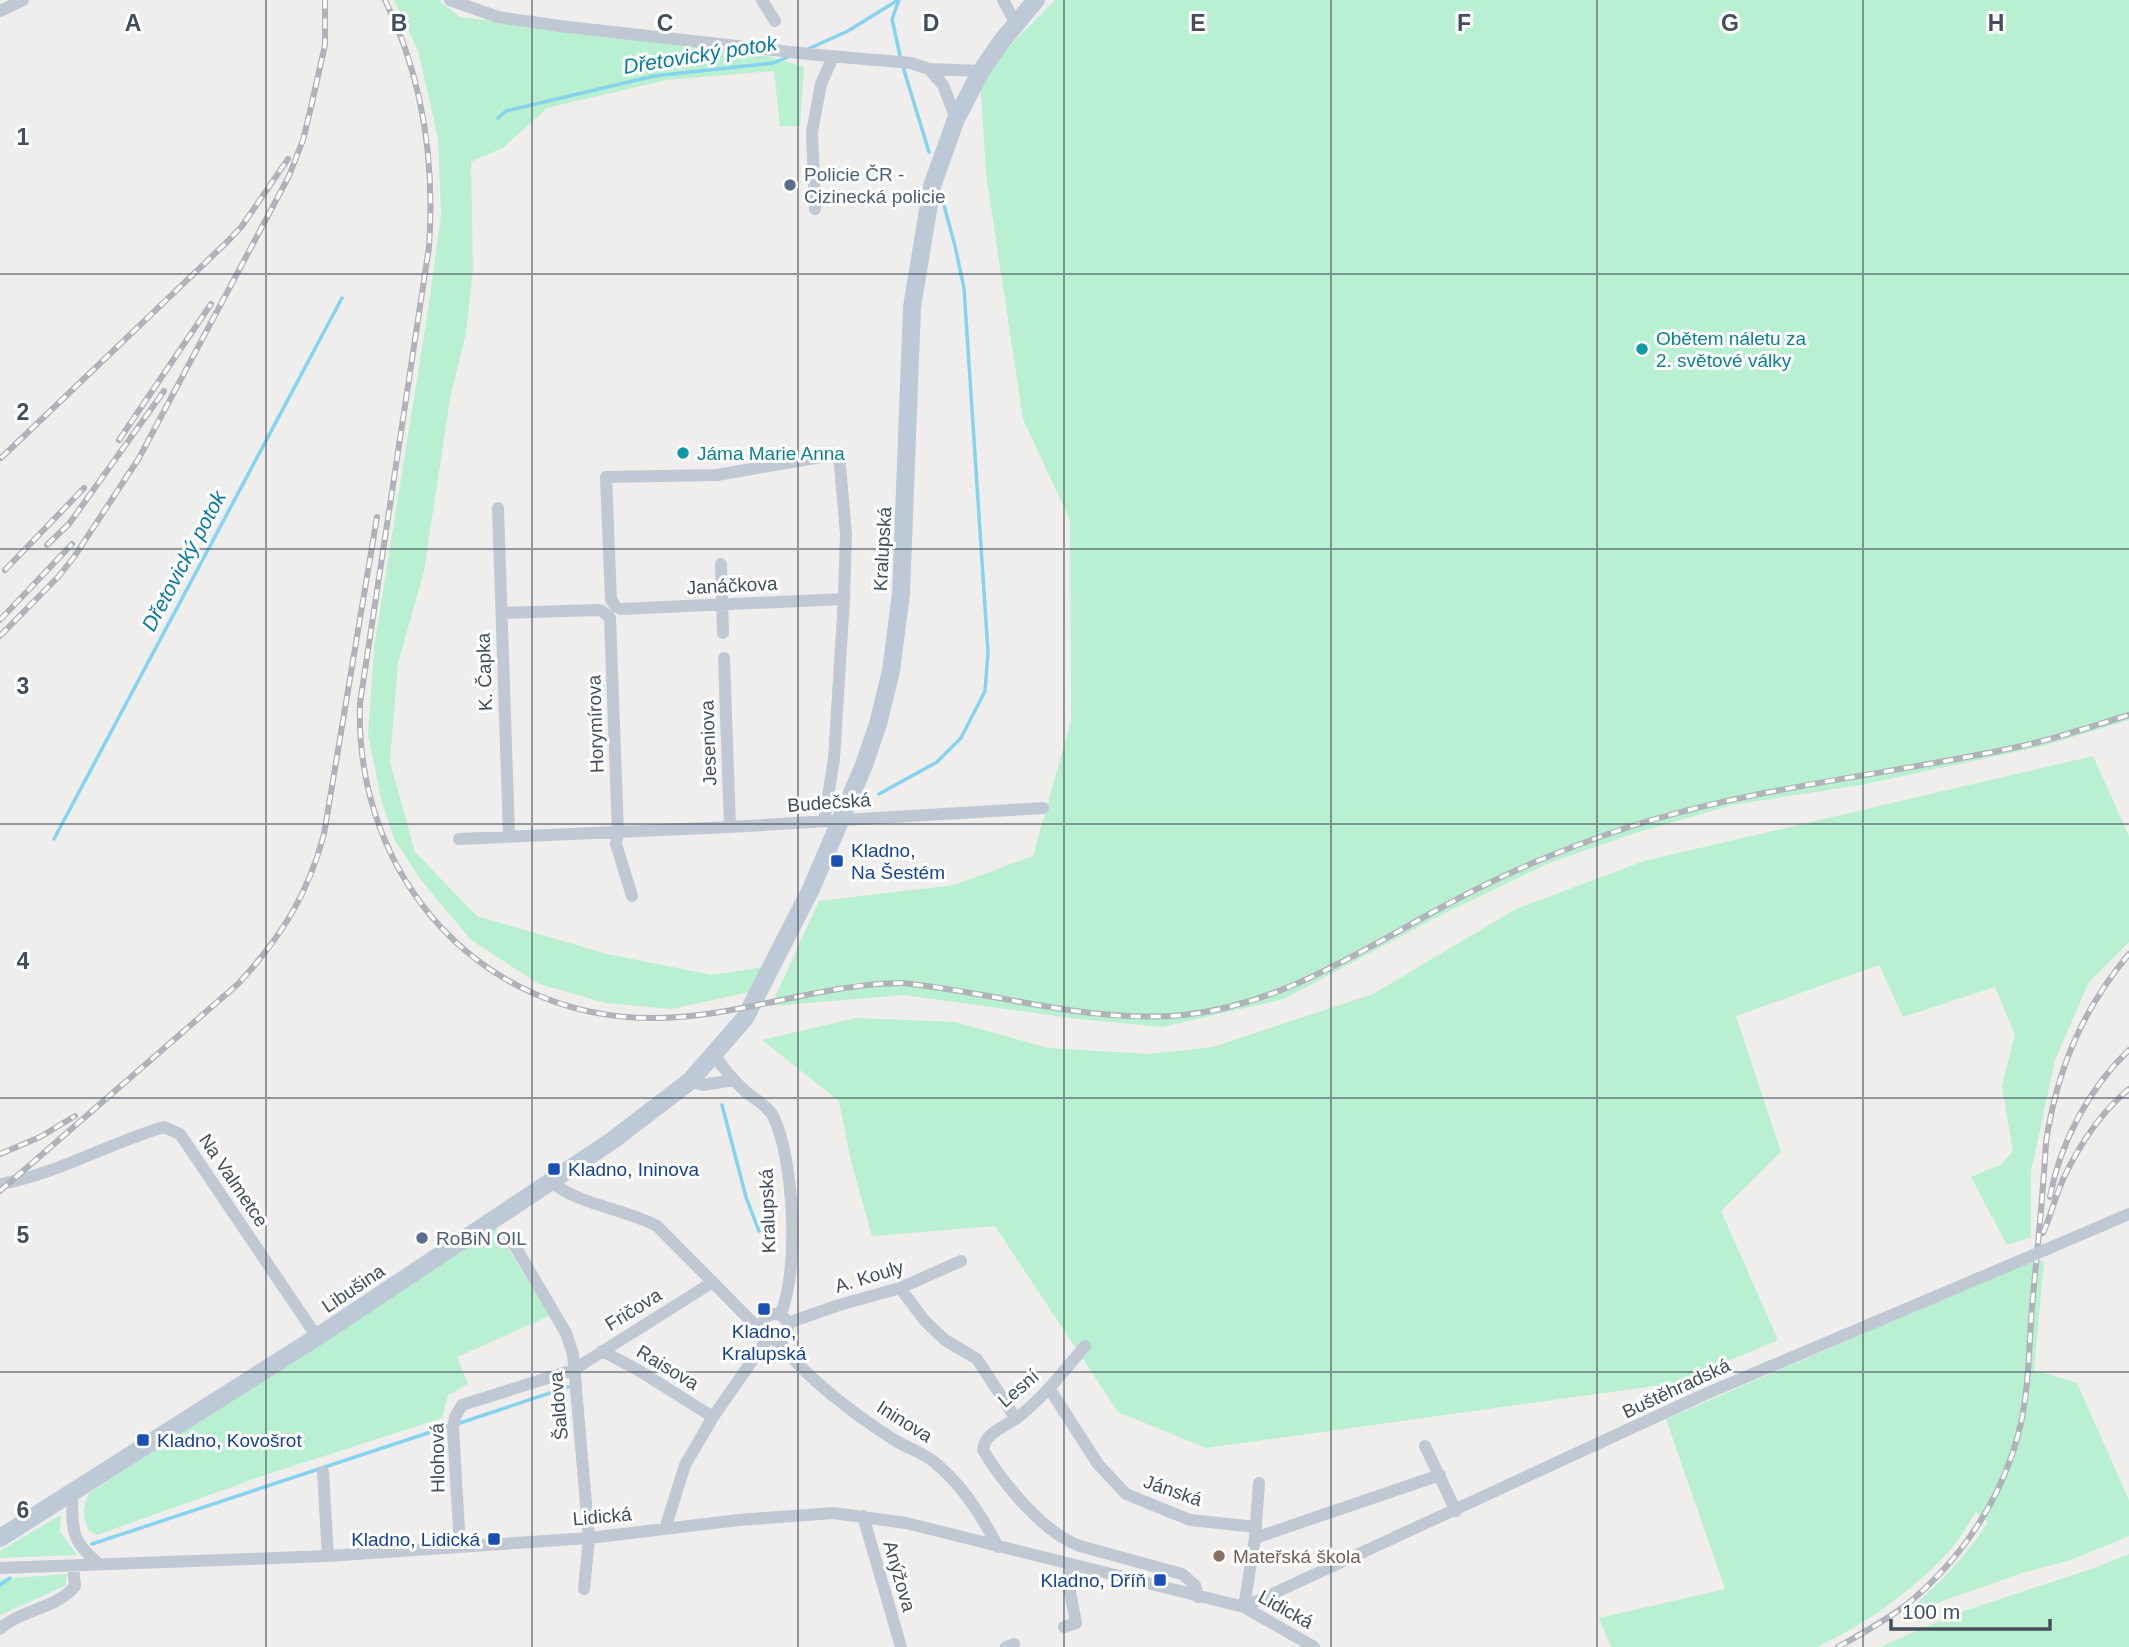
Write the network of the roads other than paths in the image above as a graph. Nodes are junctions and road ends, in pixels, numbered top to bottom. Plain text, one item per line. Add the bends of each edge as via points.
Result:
1 (23, 0) edge
2 (450, 0) edge
3 (762, 0) edge
4 (1003, 0) edge
5 (1036, 0) edge
6 (0, 11) edge
7 (775, 21) dead end
8 (1016, 24) junction
9 (833, 57) junction
10 (929, 69) junction
11 (981, 71) junction
12 (957, 119) junction
13 (815, 209) dead end
14 (498, 508) dead end
15 (721, 564) dead end
16 (844, 599) junction
17 (722, 604) junction
18 (621, 609) joint
19 (502, 613) junction
20 (723, 633) dead end
21 (724, 658) dead end
22 (1043, 808) dead end
23 (833, 820) junction
24 (730, 827) junction
25 (618, 833) junction
26 (509, 835) junction
27 (459, 839) dead end
28 (632, 896) dead end
29 (714, 1054) junction
30 (734, 1080) junction
31 (690, 1081) junction
32 (551, 1182) junction
33 (0, 1184) edge
34 (2129, 1214) edge
35 (509, 1236) dead end
36 (961, 1261) dead end
37 (713, 1282) junction
38 (900, 1289) junction
39 (784, 1319) junction
40 (769, 1336) junction
41 (317, 1338) junction
42 (1085, 1346) dead end
43 (602, 1351) junction
44 (573, 1370) junction
45 (1049, 1388) junction
46 (713, 1417) junction
47 (1016, 1419) junction
48 (1425, 1446) dead end
49 (323, 1472) dead end
50 (1440, 1475) junction
51 (1259, 1483) dead end
52 (72, 1493) junction
53 (1456, 1511) junction
54 (863, 1516) junction
55 (665, 1529) junction
56 (1255, 1533) junction
57 (0, 1538) edge
58 (589, 1538) junction
59 (460, 1546) junction
60 (998, 1547) junction
61 (328, 1556) junction
62 (99, 1564) junction
63 (73, 1566) junction
64 (1072, 1566) junction
65 (0, 1568) edge
66 (584, 1589) dead end
67 (1198, 1597) junction
68 (1244, 1607) junction
69 (1065, 1627) dead end
70 (0, 1629) edge
71 (901, 1647) edge
72 (1314, 1647) edge

1 - 6 street
2 - 9 street via 498,17
3 - 7 street
4 - 8 street
5 - 8 main road, Kralupská
8 - 11 main road, Kralupská
9 - 10 street via 911,63
9 - 13 street via 821,85 812,132
10 - 11 street
10 - 12 street via 943,85
11 - 12 main road, Kralupská
12 - 23 main road, Kralupská via 932,186 912,307 901,594 891,671 864,765
14 - 19 street, K. Čapka
15 - 17 street
16 - 17 street, Janáčkova
16 - 18 street, Kralupská via 846,534 839,454 717,475 606,477 611,600
16 - 23 street, Kralupská
17 - 18 street, Janáčkova
17 - 20 street
19 - 25 street, Horymírova via 597,610 608,614
19 - 26 street, K. Čapka
21 - 24 street, Jeseniova
22 - 23 street, Budečská
23 - 24 street, Budečská
23 - 29 main road, Kralupská via 811,889 745,1018
24 - 25 street, Budečská
25 - 26 street, Budečská
25 - 28 street via 616,844
26 - 27 street, Budečská
29 - 30 street, Kralupská
29 - 31 main road, Libušina
30 - 31 street via 703,1085
30 - 39 street, Kralupská via 772,1114 788,1163 793,1225
31 - 32 main road, Libušina
32 - 37 street, Ininova via 564,1192 657,1226
32 - 41 main road, Libušina
33 - 41 street, Na Valmetce via 164,1127 180,1134
34 - 53 street, Buštěhradská, bridge via 1703,1395
35 - 44 street, Šaldova via 566,1333
36 - 38 street, A. Kouly
37 - 40 street, Ininova
37 - 43 street, Fričova
38 - 39 street, A. Kouly
38 - 47 street via 945,1340 977,1359
39 - 40 street via 786,1335
39 - 40 street via 767,1317
40 - 46 street
40 - 60 street, Ininova via 849,1408 934,1461 966,1495
41 - 52 main road, Libušina
42 - 45 street, Lesní
43 - 44 street, Fričova
43 - 46 street, Raisova
44 - 58 street, Šaldova
44 - 59 street, Hlohová via 462,1405 454,1423
45 - 47 street, Lesní
45 - 56 street, Jánská via 1098,1464 1126,1494 1190,1520
46 - 55 street via 685,1465
47 - 67 street, Lesní via 985,1441 983,1450 1025,1505 1077,1545 1182,1574 1195,1585
48 - 50 street
49 - 61 street
50 - 53 street
50 - 56 street, Jánská
51 - 56 street
52 - 57 main road, Libušina
52 - 62 street via 73,1530 81,1549
53 - 68 street, Buštěhradská
54 - 55 street, Lidická via 800,1515
54 - 60 street, Lidická
54 - 71 street, Anýžova
55 - 58 street, Lidická
56 - 68 street
58 - 59 street, Lidická
58 - 66 street, Šaldova
59 - 61 street, Lidická
60 - 64 street, Lidická
61 - 62 street, Lidická
62 - 63 street, Lidická
63 - 65 street, Lidická
63 - 70 street via 75,1586 67,1596 9,1620
64 - 67 street, Lidická
64 - 69 street via 1069,1587 1076,1623
67 - 68 street, Lidická
68 - 72 street, Lidická

